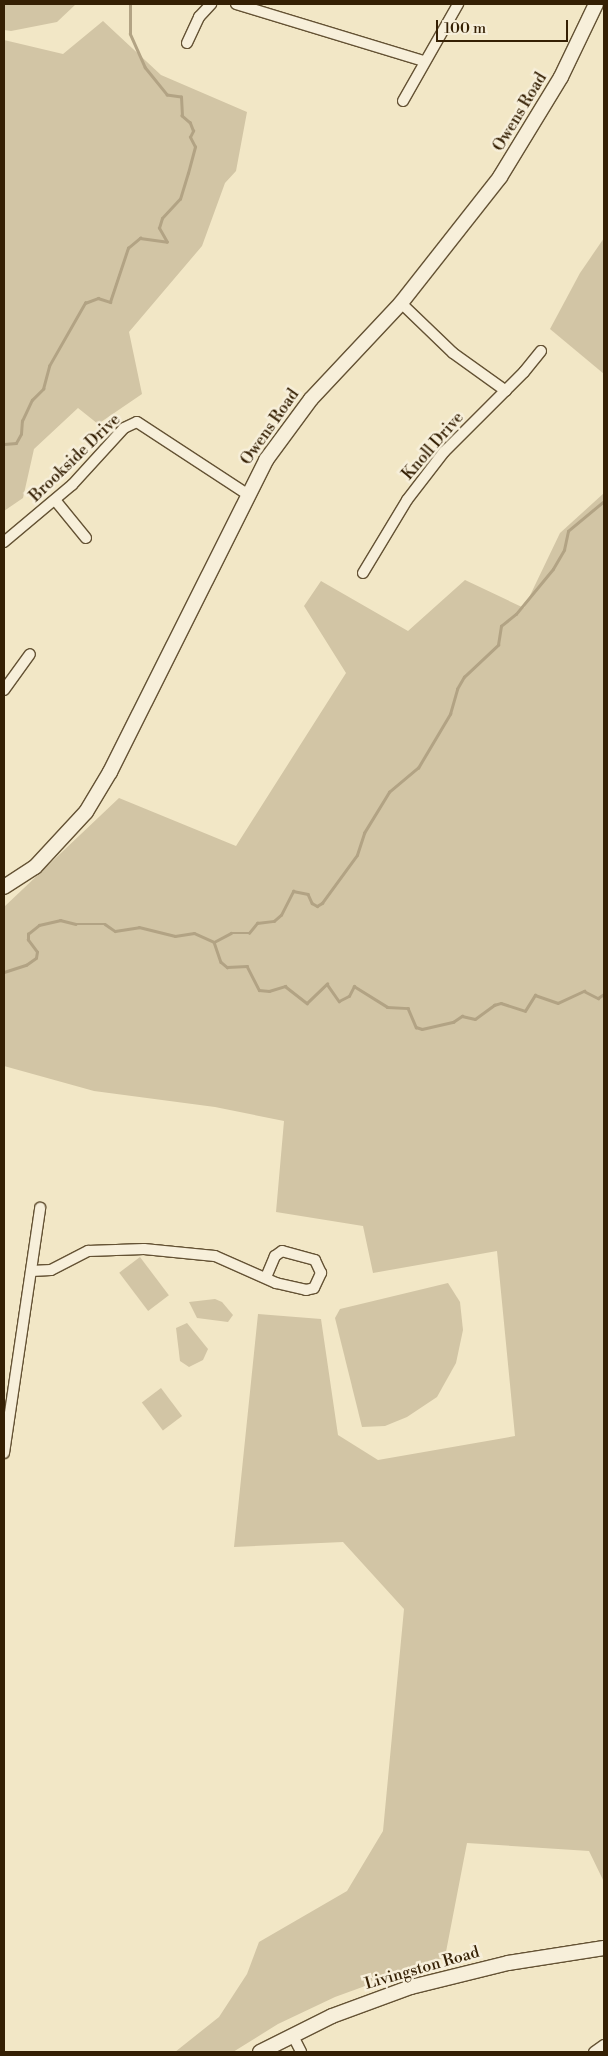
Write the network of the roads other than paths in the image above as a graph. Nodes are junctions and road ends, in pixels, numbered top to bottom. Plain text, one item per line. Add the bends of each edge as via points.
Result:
1 (210, 4) edge
2 (236, 4) edge
3 (458, 4) edge
4 (596, 4) edge
5 (187, 43) dead end
6 (424, 61) junction
7 (403, 101) dead end
8 (401, 303) junction
9 (540, 351) dead end
10 (506, 391) junction
11 (247, 494) junction
12 (55, 500) junction
13 (86, 538) dead end
14 (4, 542) edge
15 (363, 573) dead end
16 (30, 654) dead end
17 (4, 690) edge
18 (4, 887) edge
19 (40, 1208) dead end
20 (31, 1271) junction
21 (266, 1278) junction
22 (4, 1453) edge
23 (604, 1948) edge
24 (292, 2036) junction
25 (604, 2045) edge
26 (260, 2052) edge
27 (301, 2052) edge
28 (594, 2052) edge

1 - 5 street
2 - 6 street
3 - 6 street
4 - 8 street, Owens Road via 562,77 506,169
6 - 7 street
8 - 10 street via 454,353
8 - 11 street, Owens Road via 311,398 281,437
9 - 10 street, Knoll Drive
10 - 15 street, Knoll Drive via 444,452 421,480
11 - 12 street, Brookside Drive via 137,422 128,424
11 - 18 street, Owens Road via 95,798 56,847 35,867
12 - 13 street
12 - 14 street, Brookside Drive
16 - 17 street
19 - 20 street
20 - 21 street via 51,1270 95,1249 169,1250 215,1256
20 - 22 street
21 - 21 street via 306,1290 314,1288 321,1273 315,1260 282,1251 275,1256
23 - 24 street, Livingston Road via 508,1963 411,1987 332,2016
24 - 26 street, Livingston Road
24 - 27 street
25 - 28 street

